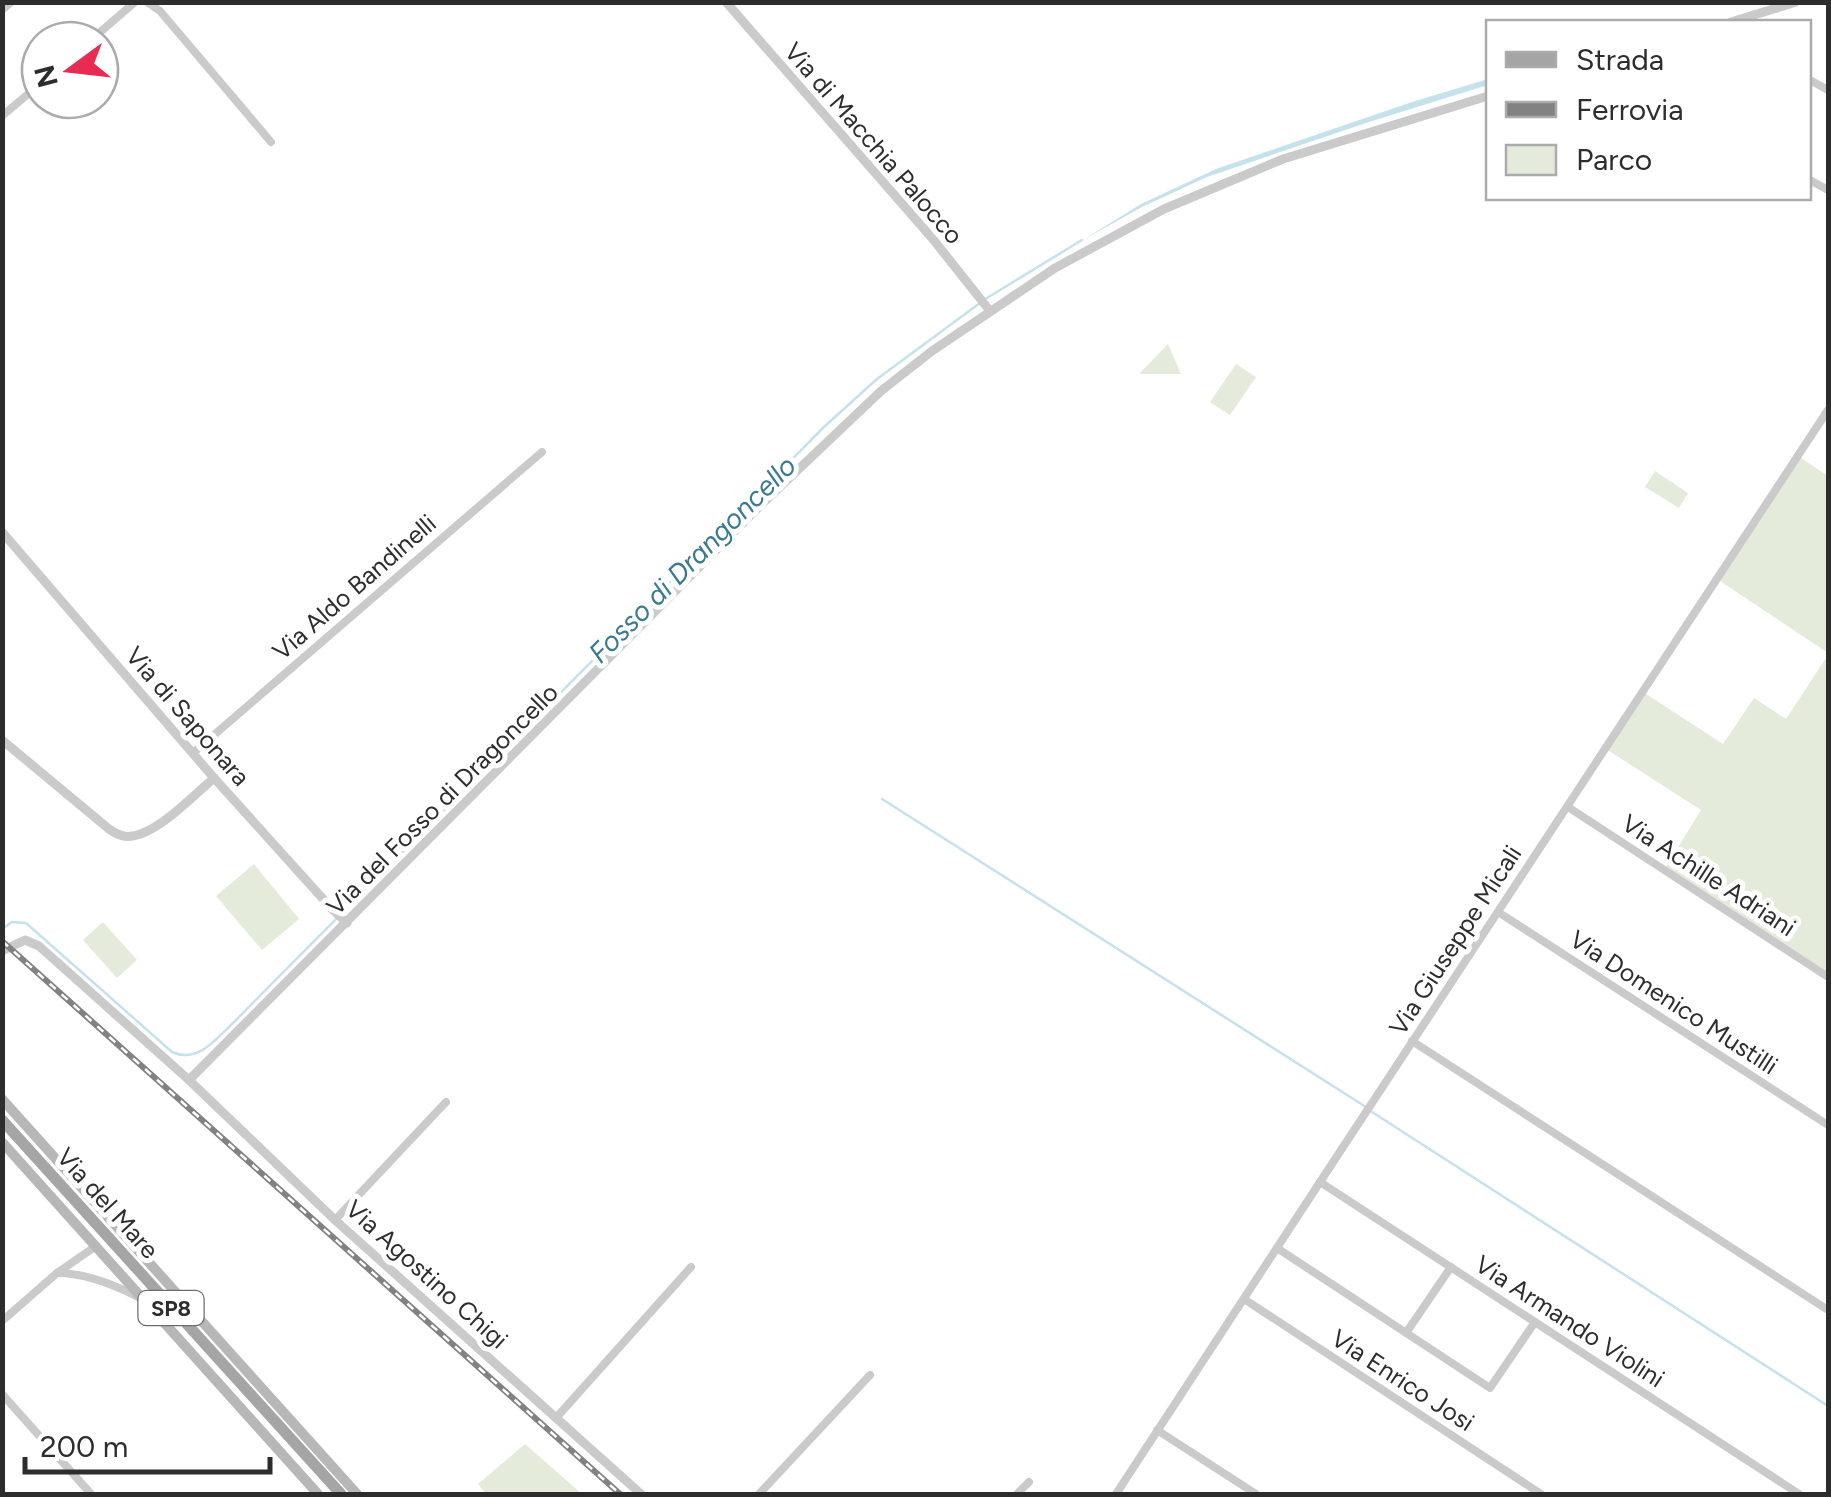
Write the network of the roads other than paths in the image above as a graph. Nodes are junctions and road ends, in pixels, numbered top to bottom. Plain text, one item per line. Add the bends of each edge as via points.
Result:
1 (11, 2) edge
2 (135, 2) edge
3 (147, 2) edge
4 (726, 2) edge
5 (1796, 2) edge
6 (2, 10) edge
7 (114, 20) edge
8 (1738, 20) edge
9 (1486, 97) edge
10 (271, 142) dead end
11 (984, 304) junction
12 (1828, 410) edge
13 (542, 452) dead end
14 (2, 532) edge
15 (2, 740) edge
16 (193, 752) junction
17 (214, 778) junction
18 (1568, 807) junction
19 (1498, 912) junction
20 (346, 922) junction
21 (2, 951) edge
22 (1828, 977) edge
23 (1412, 1041) junction
24 (189, 1080) junction
25 (2, 1099) edge
26 (446, 1102) dead end
27 (2, 1120) edge
28 (1828, 1125) edge
29 (2, 1142) edge
30 (1320, 1182) junction
31 (335, 1220) junction
32 (96, 1246) junction
33 (1277, 1248) junction
34 (691, 1267) dead end
35 (1451, 1267) junction
36 (57, 1272) junction
37 (141, 1298) junction
38 (1244, 1299) junction
39 (1828, 1310) edge
40 (2, 1321) edge
41 (1534, 1322) junction
42 (1406, 1333) junction
43 (870, 1375) dead end
44 (2, 1394) edge
45 (556, 1418) junction
46 (1157, 1430) junction
47 (1029, 1482) dead end
48 (91, 1494) edge
49 (318, 1494) edge
50 (341, 1494) edge
51 (357, 1494) edge
52 (641, 1494) edge
53 (758, 1494) edge
54 (1017, 1494) edge
55 (1116, 1494) edge
56 (1256, 1494) edge
57 (1541, 1494) edge
58 (1799, 1494) edge

1 - 6 street
2 - 7 street
3 - 10 street
4 - 11 street, Via di Macchia Palocco
5 - 8 street
9 - 11 street, Via del Fosso di Dragoncello via 1223,183
11 - 20 street, Via del Fosso di Dragoncello via 762,504
12 - 18 street, Via Giuseppe Micali
13 - 16 street, Via Aldo Bandinelli
14 - 16 street, Via di Saponara
15 - 17 street via 126,837 156,825
16 - 17 street, Via di Saponara
17 - 20 street, Via di Saponara
18 - 19 street, Via Giuseppe Micali
18 - 22 street, Via Achille Adriani
19 - 23 street, Via Giuseppe Micali
19 - 28 street, Via Domenico Mustilli
20 - 24 street, Via del Fosso di Dragoncello
21 - 24 street via 22,941 36,944
23 - 30 street, Via Giuseppe Micali
23 - 39 street
24 - 31 street, Via Agostino Chigi
25 - 51 main road
26 - 31 street
27 - 50 main road, Via del Mare / SP8
29 - 32 main road
30 - 33 street, Via Giuseppe Micali
30 - 35 street, Via Armando Violini
31 - 45 street, Via Agostino Chigi
32 - 36 street
32 - 37 main road
33 - 38 street, Via Giuseppe Micali
33 - 42 street
34 - 45 street
35 - 41 street, Via Armando Violini
35 - 42 street
36 - 37 street
36 - 40 street
37 - 49 main road
38 - 46 street, Via Giuseppe Micali
38 - 57 street, Via Enrico Josi
41 - 42 street via 1490,1388
41 - 58 street, Via Armando Violini
43 - 53 street
44 - 48 street
45 - 52 street, Via Agostino Chigi
46 - 55 street, Via Giuseppe Micali
46 - 56 street
47 - 54 street

